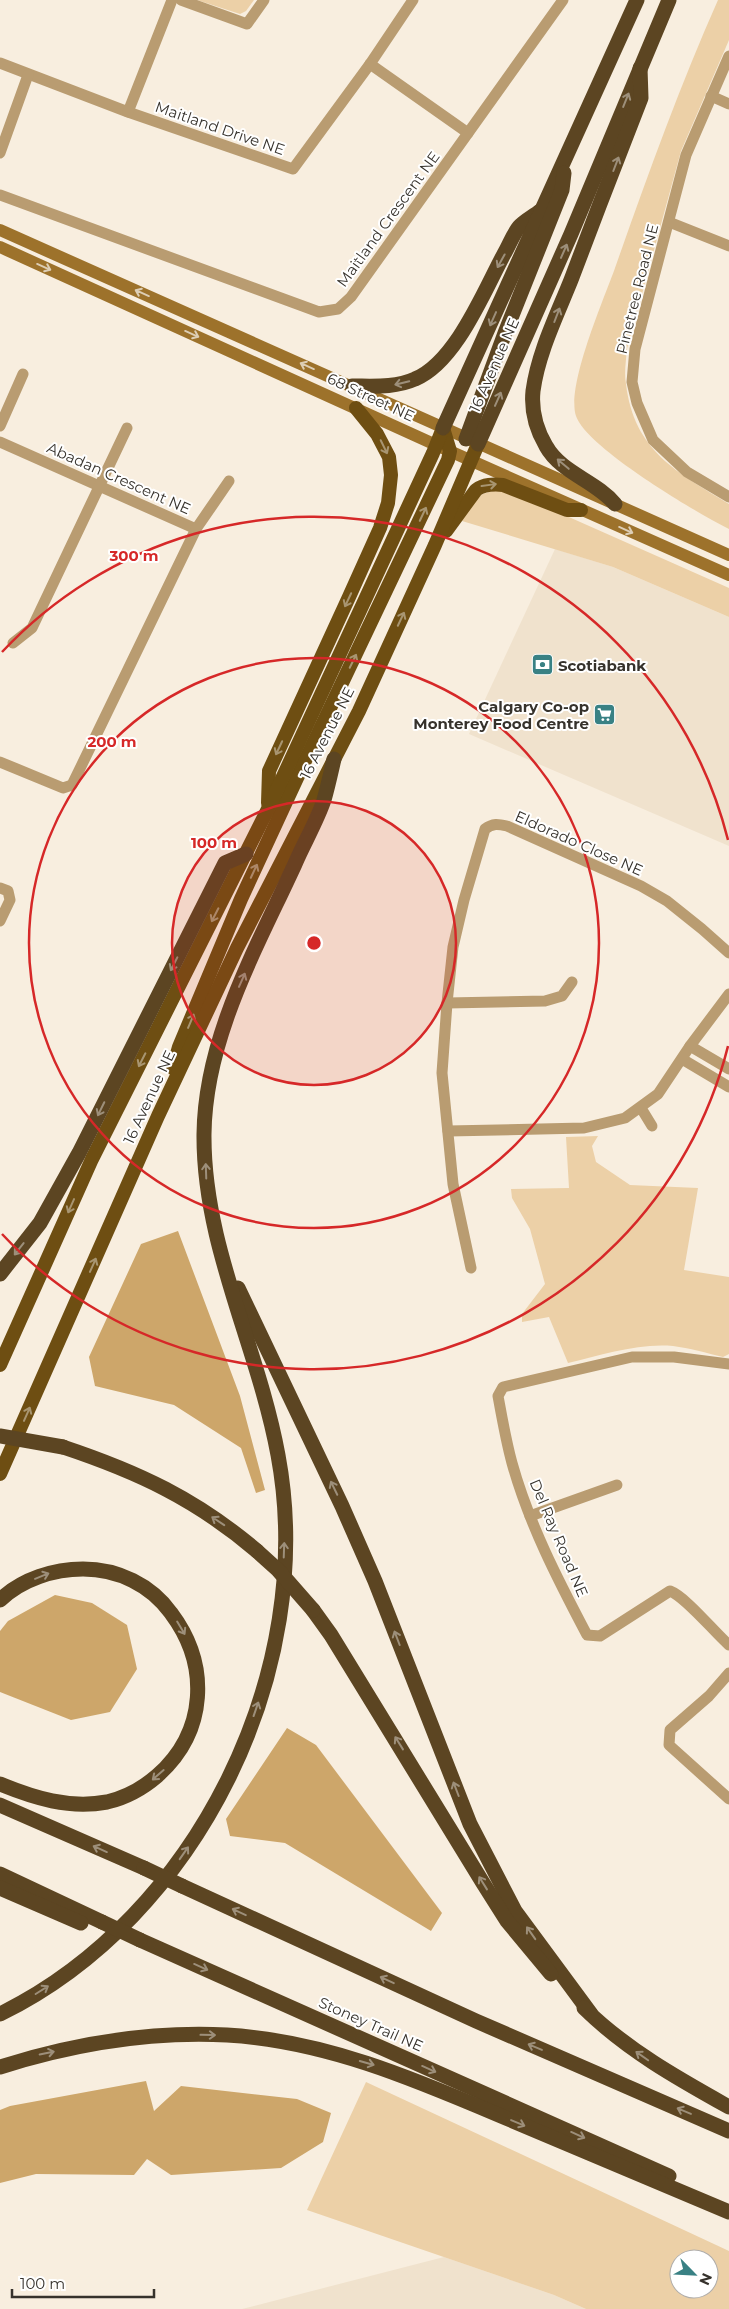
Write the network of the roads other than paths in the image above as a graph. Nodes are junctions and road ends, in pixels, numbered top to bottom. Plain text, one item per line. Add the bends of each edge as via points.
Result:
1 (172, 0) edge
2 (181, 0) edge
3 (264, 0) edge
4 (413, 0) edge
5 (563, 0) edge
6 (637, 0) edge
7 (669, 0) edge
8 (729, 56) edge
9 (0, 63) edge
10 (370, 64) junction
11 (640, 68) junction
12 (28, 75) junction
13 (711, 96) junction
14 (729, 104) edge
15 (128, 112) junction
16 (468, 133) junction
17 (0, 153) edge
18 (567, 154) junction
19 (0, 195) edge
20 (541, 210) junction
21 (669, 222) junction
22 (0, 230) edge
23 (729, 246) edge
24 (0, 247) edge
25 (23, 374) dead end
26 (352, 386) junction
27 (356, 408) junction
28 (0, 426) edge
29 (127, 428) dead end
30 (442, 428) junction
31 (472, 441) junction
32 (0, 442) edge
33 (436, 445) junction
34 (450, 451) junction
35 (471, 460) junction
36 (229, 481) dead end
37 (99, 485) junction
38 (729, 497) edge
39 (615, 504) junction
40 (581, 510) junction
41 (196, 529) junction
42 (435, 545) junction
43 (729, 555) edge
44 (729, 575) edge
45 (13, 643) dead end
46 (334, 759) junction
47 (0, 762) edge
48 (268, 809) junction
49 (246, 854) junction
50 (0, 888) edge
51 (0, 921) edge
52 (729, 953) edge
53 (572, 982) dead end
54 (729, 994) edge
55 (446, 1003) junction
56 (690, 1046) junction
57 (682, 1059) junction
58 (729, 1069) edge
59 (729, 1087) edge
60 (641, 1108) junction
61 (158, 1116) junction
62 (652, 1126) dead end
63 (448, 1132) junction
64 (213, 1220) junction
65 (471, 1268) dead end
66 (0, 1274) edge
67 (729, 1364) edge
68 (0, 1365) edge
69 (0, 1436) edge
70 (0, 1474) edge
71 (617, 1485) dead end
72 (530, 1516) junction
73 (0, 1600) edge
74 (729, 1645) edge
75 (729, 1673) edge
76 (0, 1784) edge
77 (729, 1799) edge
78 (0, 1805) edge
79 (0, 1874) edge
80 (0, 1888) edge
81 (99, 1926) junction
82 (0, 2014) edge
83 (591, 2014) junction
84 (0, 2067) edge
85 (729, 2107) edge
86 (729, 2131) edge
87 (729, 2203) edge
88 (729, 2212) edge

1 - 15 street
2 - 3 street via 247,24
4 - 10 street, Maitland Drive NE
5 - 16 street, Maitland Crescent NE
6 - 18 highway, 16 Avenue NE
7 - 11 highway, 16 Avenue NE
8 - 13 street, Pinetree Road NE
9 - 12 street, Maitland Drive NE
10 - 15 street, Maitland Drive NE via 293,169
10 - 16 street
31 -> 11 highway, 16 Avenue NE via 571,234
39 -> 11 highway via 604,491 552,455 534,419 533,391 548,336 641,98
12 - 15 street, Maitland Drive NE
12 - 17 street
13 - 14 street
13 - 21 street, Pinetree Road NE via 686,155
16 - 19 street, Maitland Crescent NE via 351,297 338,309 319,312
18 - 20 highway, 16 Avenue NE
18 - 31 highway via 562,190 504,333
20 -> 26 highway via 519,228 451,348 436,365 415,380 400,384
20 -> 30 highway, 16 Avenue NE
21 - 23 street
21 - 38 street, Pinetree Road NE via 635,348 632,382 635,396 653,440 687,472
26 -> 22 main road, 68 Street NE
24 -> 27 main road, 68 Street NE
25 - 28 street
26 - 30 main road, 68 Street NE
27 - 33 main road, 68 Street NE
27 -> 48 highway via 377,434 389,457 388,503 380,528 269,771
29 - 37 street
30 - 31 main road, 68 Street NE
30 - 33 highway, 16 Avenue NE
30 - 34 highway
31 - 35 highway
31 - 39 main road, 68 Street NE
32 - 37 street, Abadan Crescent NE
33 - 34 main road, 68 Street NE
33 - 48 highway, 16 Avenue NE
34 - 35 main road, 68 Street NE
61 -> 34 highway via 179,1047 241,899
35 - 40 main road, 68 Street NE
35 - 42 highway, 16 Avenue NE
36 - 41 street
37 - 41 street, Abadan Crescent NE
37 - 45 street via 32,628
39 - 43 main road, 68 Street NE
42 -> 40 highway via 481,486 503,485 567,510
40 -> 44 main road, 68 Street NE
41 - 47 street, Abadan Crescent NE via 72,785 63,788
46 -> 42 highway, 16 Avenue NE
46 - 61 highway, 16 Avenue NE via 237,948
64 -> 46 highway via 206,1180 204,1132 209,1082 220,1036 323,802
48 - 49 highway, 16 Avenue NE
49 -> 66 highway via 224,863 80,1153 40,1223
49 -> 68 highway, 16 Avenue NE via 92,1159
50 - 51 street via 8,891 10,900
52 - 55 street, Eldorado Close NE via 674,907 641,886 507,826 490,825 482,834 464,900 453,947
53 - 55 street via 562,996 545,1001
54 - 56 street
55 - 63 street, Eldorado Close NE via 442,1073
56 - 57 street
56 - 58 street
57 - 59 street
57 - 60 street via 658,1094
60 - 62 street
60 - 63 street via 625,1118 584,1128
70 -> 61 highway, 16 Avenue NE
63 - 65 street, Eldorado Close NE via 453,1184
82 -> 64 highway via 50,1985 84,1959 140,1907 171,1872 217,1802 242,1752 266,1679 280,1621 283,1487 269,1419 226,1277
83 -> 64 highway via 515,1911 470,1824 375,1581 232,1275
67 - 72 street, Del Ray Road NE via 674,1357 632,1357 503,1387 498,1396 512,1463
83 -> 69 highway, bridge via 544,1968 507,1921 331,1635 284,1576 220,1522 156,1482 63,1447
71 - 72 street
72 - 74 street, Del Ray Road NE via 558,1581 587,1635 600,1636 670,1591 680,1595
73 -> 76 highway via 17,1586 65,1569 109,1571 130,1579 163,1602 188,1638 198,1686 196,1710 184,1745 170,1765 139,1789 107,1802 78,1804 36,1798
75 - 77 street via 709,1696 670,1730 669,1746
86 -> 78 highway, bridge via 476,2021
79 - 81 highway
80 - 81 highway
81 -> 87 highway, Stoney Trail NE via 137,1943 169,1952
85 -> 83 highway via 656,2066
84 -> 88 highway via 89,2044 154,2036 228,2035 317,2049 398,2072

